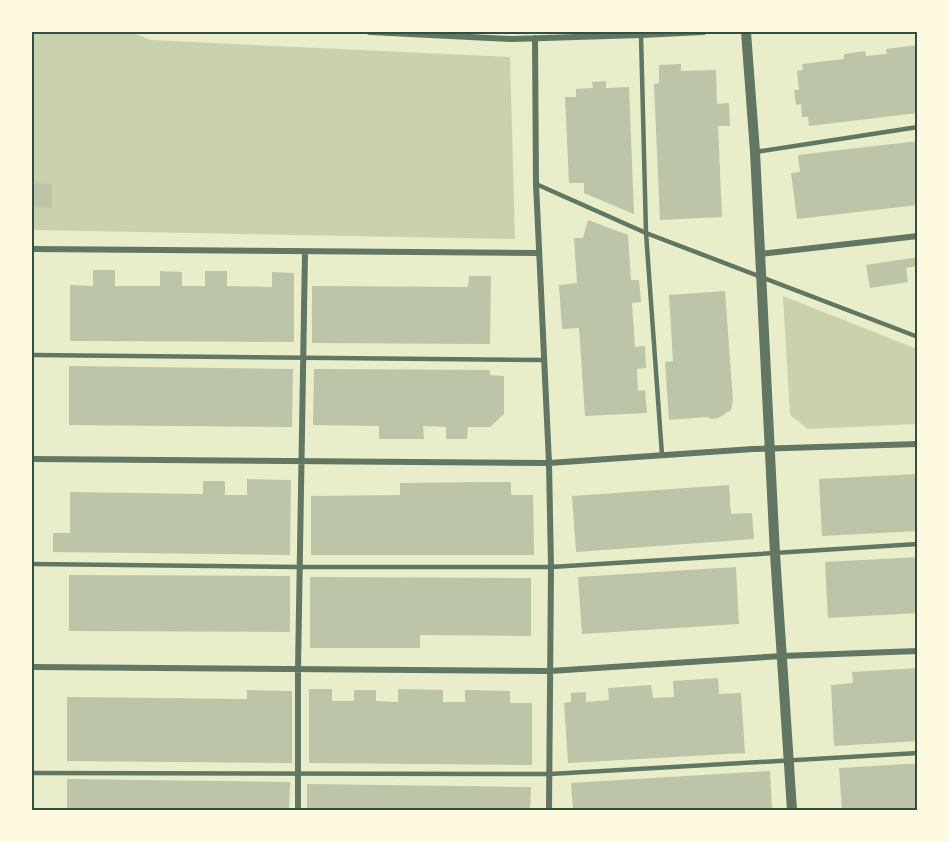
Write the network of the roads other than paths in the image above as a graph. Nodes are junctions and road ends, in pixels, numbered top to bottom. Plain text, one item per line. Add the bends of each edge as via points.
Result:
1 (370, 32) edge
2 (702, 32) edge
3 (746, 32) edge
4 (512, 35) edge
5 (641, 35) junction
6 (535, 38) junction
7 (918, 127) edge
8 (755, 152) junction
9 (536, 184) junction
10 (646, 233) junction
11 (918, 236) edge
12 (32, 249) edge
13 (304, 252) junction
14 (538, 253) junction
15 (760, 254) junction
16 (761, 276) junction
17 (918, 337) edge
18 (32, 356) edge
19 (303, 358) junction
20 (543, 360) junction
21 (918, 444) edge
22 (769, 448) junction
23 (662, 455) junction
24 (32, 459) edge
25 (301, 460) junction
26 (549, 463) junction
27 (918, 544) edge
28 (775, 554) junction
29 (32, 564) edge
30 (300, 567) junction
31 (551, 567) junction
32 (918, 651) edge
33 (782, 656) junction
34 (32, 667) edge
35 (298, 669) junction
36 (550, 671) junction
37 (918, 753) edge
38 (789, 760) junction
39 (32, 772) edge
40 (299, 772) junction
41 (550, 774) junction
42 (298, 810) edge
43 (549, 810) edge
44 (792, 810) edge

1 - 4 street
2 - 5 street
3 - 8 street
4 - 6 street
5 - 6 street
5 - 10 lane
6 - 9 street
7 - 8 lane
8 - 15 street
9 - 10 lane
9 - 14 street
10 - 16 lane
10 - 23 lane
11 - 15 street
12 - 13 street
13 - 14 street
13 - 19 street
14 - 20 street
15 - 16 street
16 - 17 lane
16 - 22 street
18 - 19 lane
19 - 20 lane
19 - 25 street
20 - 26 street
21 - 22 street
22 - 23 street
22 - 28 street
23 - 26 street
24 - 25 street
25 - 26 street
25 - 30 street
26 - 31 street
27 - 28 lane
28 - 31 lane
28 - 33 street
29 - 30 lane
30 - 31 lane
30 - 35 street
31 - 36 street
32 - 33 street
33 - 36 street
33 - 38 street
34 - 35 street
35 - 36 street
35 - 40 street
36 - 41 street
37 - 38 lane
38 - 41 lane
38 - 44 street
39 - 40 lane
40 - 41 lane
40 - 42 street
41 - 43 street

